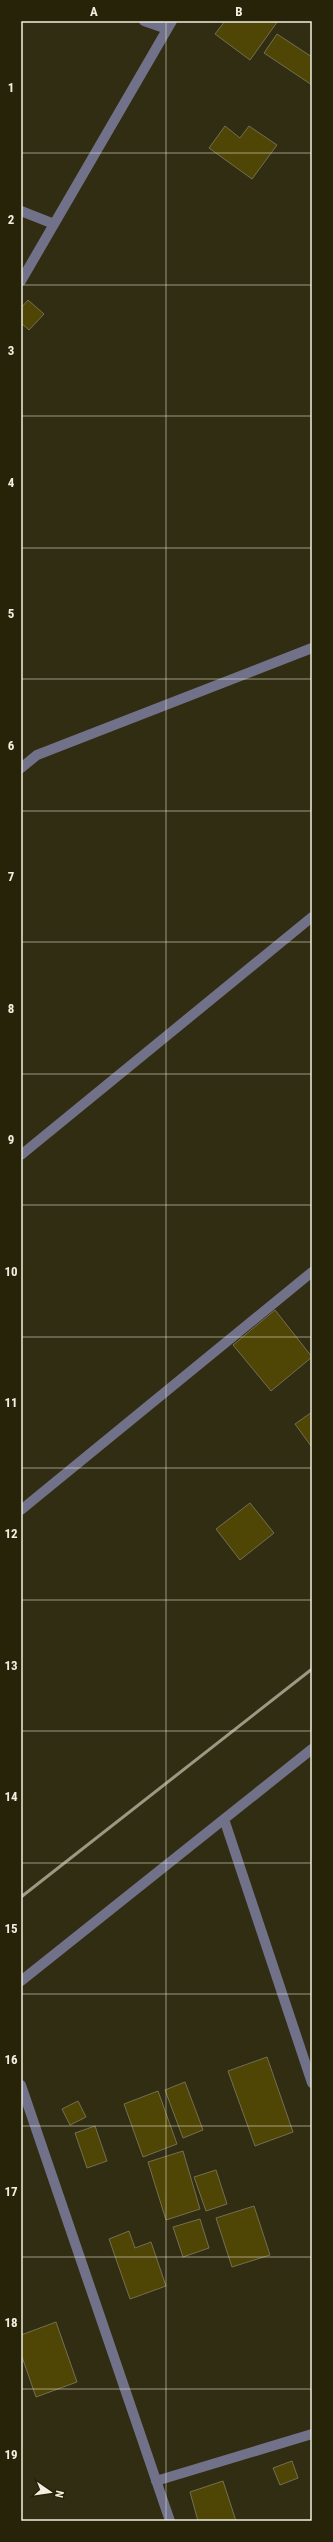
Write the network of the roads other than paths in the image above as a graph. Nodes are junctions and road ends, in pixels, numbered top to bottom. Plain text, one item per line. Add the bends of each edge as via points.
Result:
1 (144, 21) edge
2 (169, 25) edge
3 (21, 211) edge
4 (54, 224) junction
5 (21, 281) edge
6 (312, 648) edge
7 (21, 768) edge
8 (312, 917) edge
9 (21, 1155) edge
10 (312, 1272) edge
11 (21, 1510) edge
12 (312, 1749) edge
13 (224, 1819) junction
14 (21, 1982) edge
15 (312, 2083) edge
16 (21, 2085) edge
17 (312, 2434) edge
18 (156, 2481) junction
19 (170, 2521) edge

1 - 2 street
2 - 4 street
3 - 4 street
4 - 5 street
6 - 7 street via 37,755
8 - 9 street
10 - 11 street
12 - 13 street
13 - 14 street
13 - 15 street
16 - 18 street
17 - 18 street
18 - 19 street

